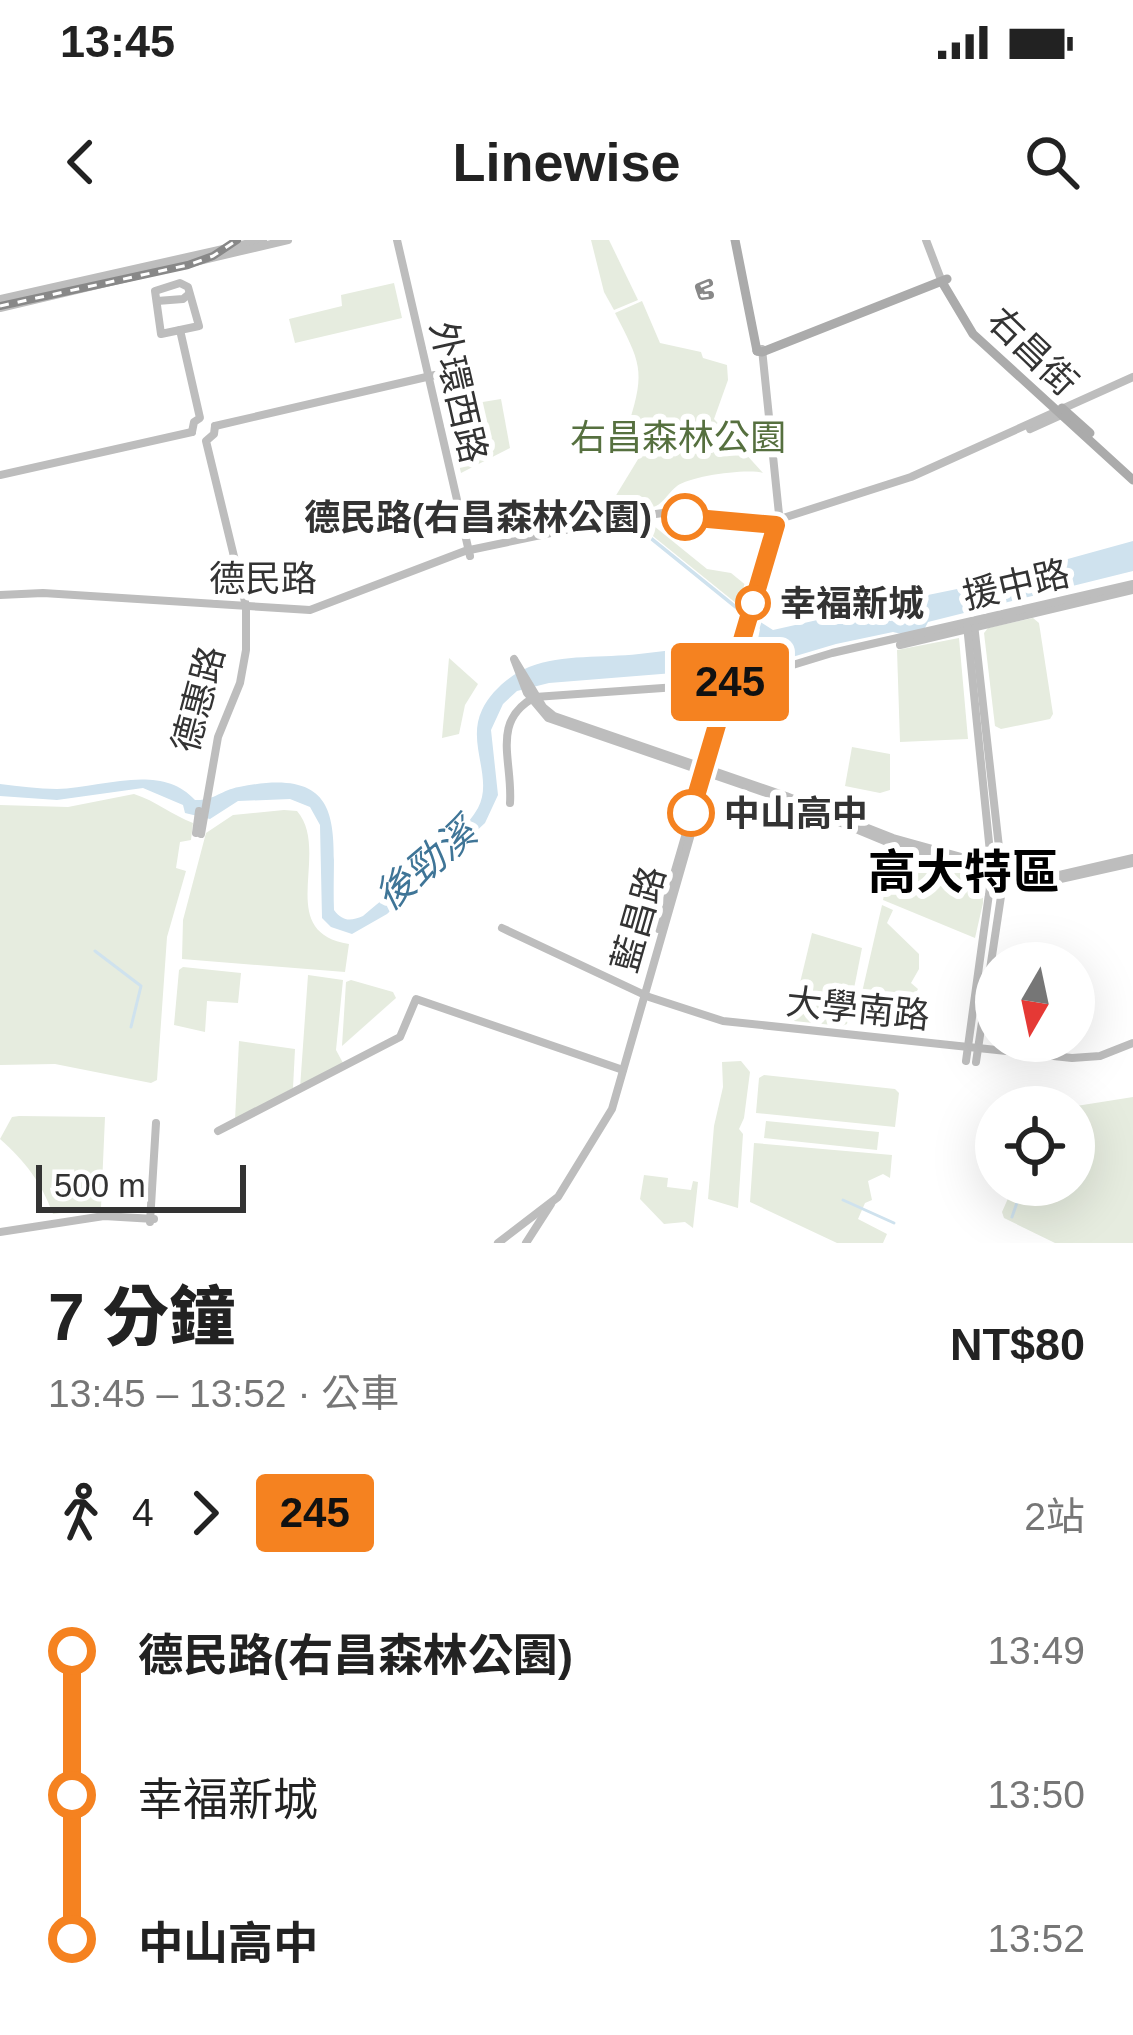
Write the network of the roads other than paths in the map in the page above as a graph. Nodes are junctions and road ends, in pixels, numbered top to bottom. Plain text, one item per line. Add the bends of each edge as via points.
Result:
1 (263, 240) edge
2 (288, 240) edge
3 (398, 240) edge
4 (737, 240) edge
5 (929, 240) edge
6 (238, 246) edge
7 (165, 266) junction
8 (943, 280) junction
9 (171, 285) junction
10 (189, 294) junction
11 (157, 301) junction
12 (0, 303) edge
13 (180, 330) junction
14 (760, 350) junction
15 (431, 375) junction
16 (1133, 377) edge
17 (1060, 411) junction
18 (200, 418) junction
19 (214, 426) junction
20 (192, 432) junction
21 (206, 441) junction
22 (0, 475) edge
23 (1133, 477) edge
24 (778, 522) junction
25 (471, 553) junction
26 (1133, 587) edge
27 (0, 597) edge
28 (244, 606) junction
29 (971, 626) junction
30 (515, 662) dead end
31 (732, 682) junction
32 (533, 698) junction
33 (706, 772) junction
34 (512, 804) dead end
35 (199, 834) dead end
36 (1133, 860) edge
37 (997, 870) junction
38 (502, 928) dead end
39 (642, 994) junction
40 (1133, 1041) edge
41 (973, 1049) junction
42 (621, 1069) junction
43 (159, 1123) dead end
44 (218, 1131) dead end
45 (553, 1202) junction
46 (1, 1229) edge
47 (497, 1243) edge
48 (526, 1243) edge

1 - 6 street
2 - 6 street
3 - 15 street, 外環西路
4 - 14 main road
5 - 8 street, 右昌街
6 - 7 street
7 - 9 street
7 - 12 street
8 - 14 main road
8 - 17 main road, 右昌街 via 973,334
9 - 10 street via 184,284
9 - 11 street via 157,289
10 - 11 street
10 - 13 street via 199,326
11 - 13 street via 161,334
13 - 18 street
14 - 24 street
15 - 19 street
15 - 25 street, 外環西路
16 - 17 street, 德民路
17 - 23 main road, 右昌街
17 - 24 street, 德民路 via 911,477
18 - 19 street
18 - 20 street
19 - 21 street
20 - 21 street
20 - 22 street
21 - 28 street, 德惠路
24 - 25 street, 德民路 via 664,512
24 - 31 street, 藍昌路
25 - 28 street, 德民路 via 311,613
26 - 29 street, 援中路
27 - 28 street, 德民路
28 - 35 street, 德惠路 via 243,672 218,737
29 - 31 street, 援中路
29 - 37 street
29 - 37 street
30 - 32 street
31 - 32 street, 援中路
31 - 33 street, 藍昌路
32 - 33 street via 554,720
32 - 34 street via 509,734
33 - 37 street via 885,842
33 - 39 street, 藍昌路
36 - 37 street via 1056,880
37 - 41 street
37 - 41 street via 1006,897
38 - 39 street, 大學南路
39 - 41 street, 大學南路 via 719,1018
39 - 42 street, 藍昌路
40 - 41 street, 大學南路 via 1086,1058
42 - 44 street via 416,999 400,1037
42 - 45 street, 藍昌路 via 610,1109
43 - 46 street via 151,1219 104,1211
45 - 47 street
45 - 48 street, 藍昌路

